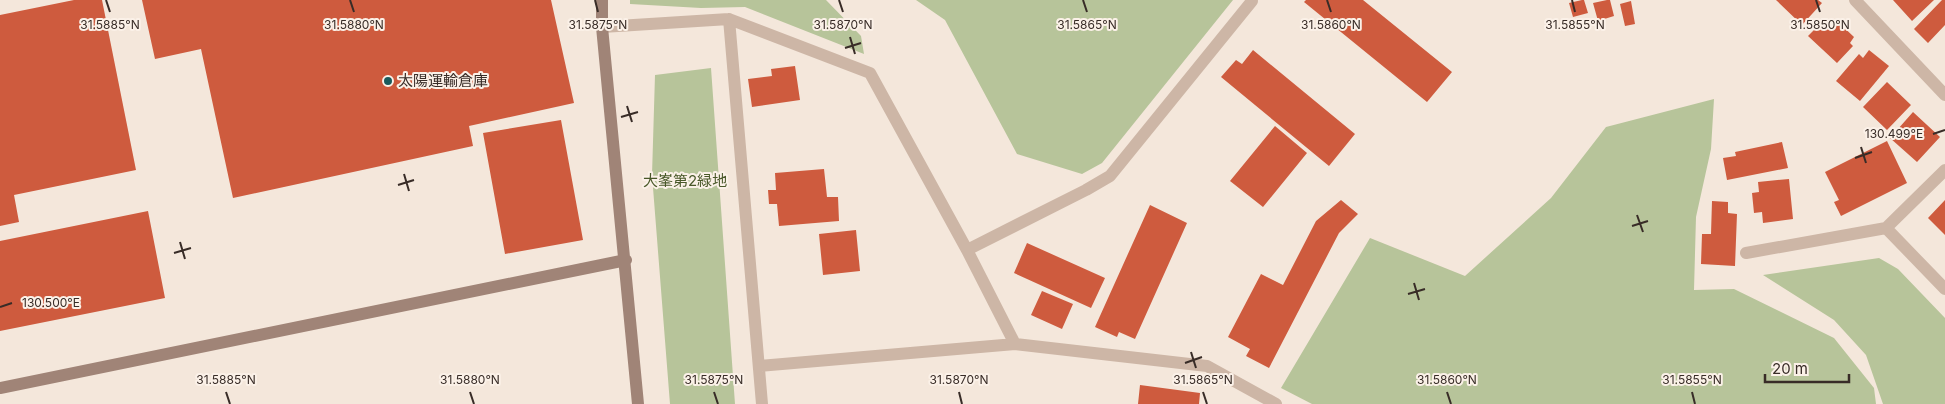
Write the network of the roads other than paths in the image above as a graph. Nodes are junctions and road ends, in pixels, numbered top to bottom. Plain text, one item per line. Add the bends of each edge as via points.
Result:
1 (602, 0) edge
2 (1855, 0) edge
3 (1252, 1) edge
4 (729, 19) junction
5 (602, 27) junction
6 (1945, 95) edge
7 (1945, 170) edge
8 (1886, 228) junction
9 (968, 250) junction
10 (1746, 253) dead end
11 (626, 260) junction
12 (1945, 289) edge
13 (1015, 344) junction
14 (759, 366) junction
15 (0, 388) edge
16 (638, 404) edge
17 (762, 404) edge
18 (1276, 404) edge

1 - 5 street
2 - 6 street
3 - 9 street via 1110,176
4 - 5 street
4 - 9 street via 870,73
4 - 14 street
5 - 11 street
7 - 8 street
8 - 10 street
8 - 12 street
9 - 13 street
11 - 15 street
11 - 16 street
13 - 14 street
13 - 18 street via 1207,366
14 - 17 street

